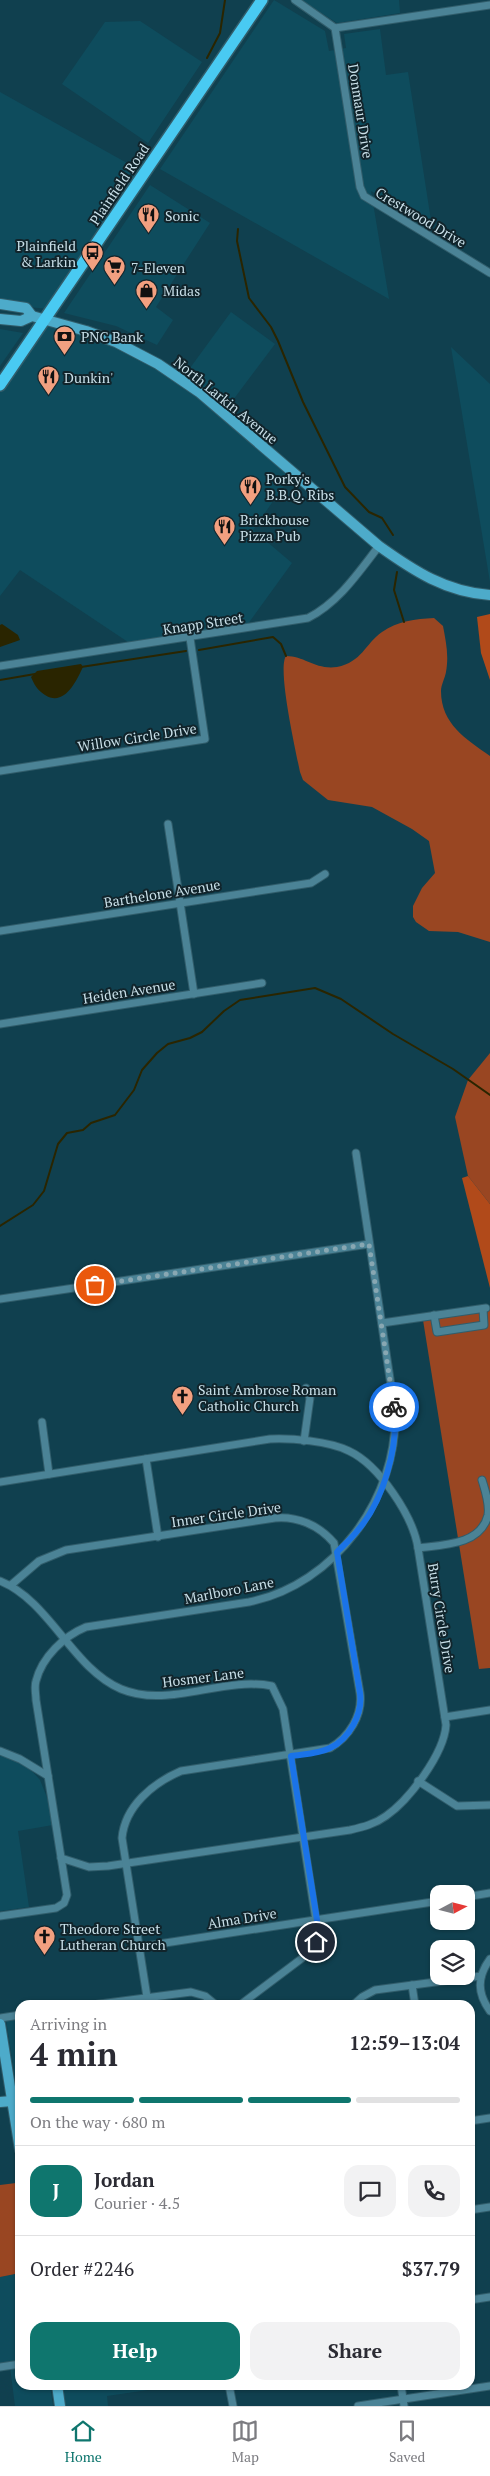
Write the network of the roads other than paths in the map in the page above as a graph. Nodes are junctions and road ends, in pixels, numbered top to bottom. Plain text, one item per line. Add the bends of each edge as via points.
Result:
1 (262, 0) edge
2 (295, 0) edge
3 (490, 5) edge
4 (335, 28) junction
5 (364, 196) joint
6 (490, 273) edge
7 (0, 304) edge
8 (32, 316) junction
9 (0, 318) edge
10 (44, 320) junction
11 (0, 384) edge
12 (379, 546) junction
13 (490, 595) edge
14 (190, 638) junction
15 (0, 666) edge
16 (0, 770) edge
17 (168, 824) dead end
18 (325, 874) dead end
19 (180, 903) junction
20 (0, 930) edge
21 (262, 983) dead end
22 (194, 994) junction
23 (0, 1024) edge
24 (356, 1153) dead end
25 (369, 1244) junction
26 (0, 1299) edge
27 (434, 1315) junction
28 (382, 1323) junction
29 (306, 1388) dead end
30 (42, 1422) dead end
31 (304, 1441) junction
32 (146, 1459) junction
33 (48, 1474) junction
34 (482, 1480) dead end
35 (0, 1482) edge
36 (383, 1483) junction
37 (158, 1537) junction
38 (418, 1548) junction
39 (337, 1552) junction
40 (0, 1580) edge
41 (11, 1585) junction
42 (65, 1640) junction
43 (490, 1710) edge
44 (445, 1717) junction
45 (0, 1751) edge
46 (291, 1756) junction
47 (48, 1776) junction
48 (418, 1781) junction
49 (490, 1805) edge
50 (304, 1835) junction
51 (62, 1858) junction
52 (126, 1863) junction
53 (490, 1893) edge
54 (475, 1896) edge
55 (430, 1902) edge
56 (0, 1916) edge
57 (317, 1920) junction
58 (139, 1947) junction
59 (490, 1959) edge
60 (481, 1976) junction
61 (412, 1985) junction
62 (147, 1997) junction
63 (126, 2000) edge
64 (210, 2000) edge
65 (247, 2000) edge
66 (359, 2000) edge
67 (414, 2000) edge
68 (490, 2011) edge
69 (15, 2016) edge
70 (0, 2018) edge
71 (0, 2024) edge
72 (15, 2095) edge
73 (15, 2100) edge
74 (0, 2102) edge
75 (490, 2118) edge
76 (475, 2120) edge
77 (490, 2207) edge
78 (475, 2209) edge
79 (490, 2297) edge
80 (475, 2299) edge
81 (15, 2365) edge
82 (0, 2367) edge
83 (490, 2386) edge
84 (475, 2389) edge
85 (58, 2390) edge
86 (231, 2390) edge
87 (402, 2390) edge
88 (470, 2390) edge
89 (404, 2403) edge
90 (60, 2406) edge
91 (233, 2406) edge
92 (358, 2406) edge

1 - 10 main road, Plainfield Road
2 - 4 street
3 - 4 street
4 - 5 street, Donmaur Drive
5 - 6 street, Crestwood Drive
7 - 8 main road, North Larkin Avenue via 26,308
8 - 9 main road, North Larkin Avenue via 21,320
8 - 10 main road, North Larkin Avenue
10 - 11 main road, Plainfield Road
10 - 12 main road, North Larkin Avenue via 116,342 158,364 199,392
12 - 13 main road, North Larkin Avenue via 410,569 438,584 469,594
12 - 14 street, Knapp Street via 339,596 324,610 308,618
14 - 15 street, Knapp Street
14 - 16 street, Willow Circle Drive via 205,739
17 - 19 street
18 - 19 street, Barthelone Avenue via 311,883
19 - 20 street, Barthelone Avenue
19 - 22 street
21 - 22 street, Heiden Avenue
22 - 23 street, Heiden Avenue
24 - 25 street, Marlboro Lane
25 - 26 street
25 - 28 street, Marlboro Lane
27 - 27 street via 484,1308 484,1325 437,1332
27 - 28 street
28 - 36 street, Marlboro Lane via 396,1432
29 - 31 street via 310,1398
30 - 33 street
31 - 32 street, Burry Circle Drive via 270,1439
31 - 36 street, Burry Circle Drive via 348,1450 371,1467
32 - 33 street, Burry Circle Drive
32 - 37 street
33 - 35 street, Burry Circle Drive
34 - 38 street via 488,1504 488,1515 482,1528 458,1543
36 - 38 street, Burry Circle Drive via 407,1514 415,1530
36 - 39 street, Marlboro Lane via 359,1529
37 - 39 street, Inner Circle Drive via 286,1517 313,1526 332,1540
37 - 41 street, Inner Circle Drive via 61,1551 39,1561
38 - 44 street, Burry Circle Drive
39 - 42 street, Marlboro Lane via 302,1582 274,1596 86,1627
39 - 46 street, Inner Circle Drive via 360,1710 335,1746
40 - 41 street, Hosmer Lane
41 - 42 street, Hosmer Lane
42 - 46 street, Hosmer Lane via 101,1676 135,1693 165,1694 240,1683 272,1686 283,1709
42 - 47 street, Marlboro Lane via 50,1654 35,1682
43 - 44 street
44 - 48 street, Burry Circle Drive via 446,1732 439,1751
45 - 47 street
46 - 50 street, Hosmer Lane
46 - 52 street, Inner Circle Drive via 180,1771 165,1778 146,1793 123,1825
47 - 51 street, Marlboro Lane
48 - 49 street via 457,1806
48 - 50 street, Burry Circle Drive via 397,1807 367,1826
50 - 52 street, Burry Circle Drive
50 - 57 street, Hosmer Lane
51 - 52 street, Burry Circle Drive via 89,1867
51 - 56 street, Marlboro Lane via 67,1895 64,1903 56,1908
52 - 58 street, Inner Circle Drive
53 - 54 street
55 - 57 street, Alma Drive
57 - 58 street, Alma Drive
57 - 65 street, Hosmer Lane via 316,1942 309,1953
58 - 62 street, Inner Circle Drive
59 - 60 street
60 - 61 street
60 - 68 street via 479,1988
61 - 66 street via 375,1990
61 - 67 street
62 - 63 street
62 - 64 street via 191,1992
69 - 70 street
71 - 72 main road
73 - 74 main road
75 - 76 street
77 - 78 street
79 - 80 street
81 - 82 street
83 - 84 street
85 - 90 main road
86 - 91 street
87 - 89 street
88 - 89 street
89 - 92 street

